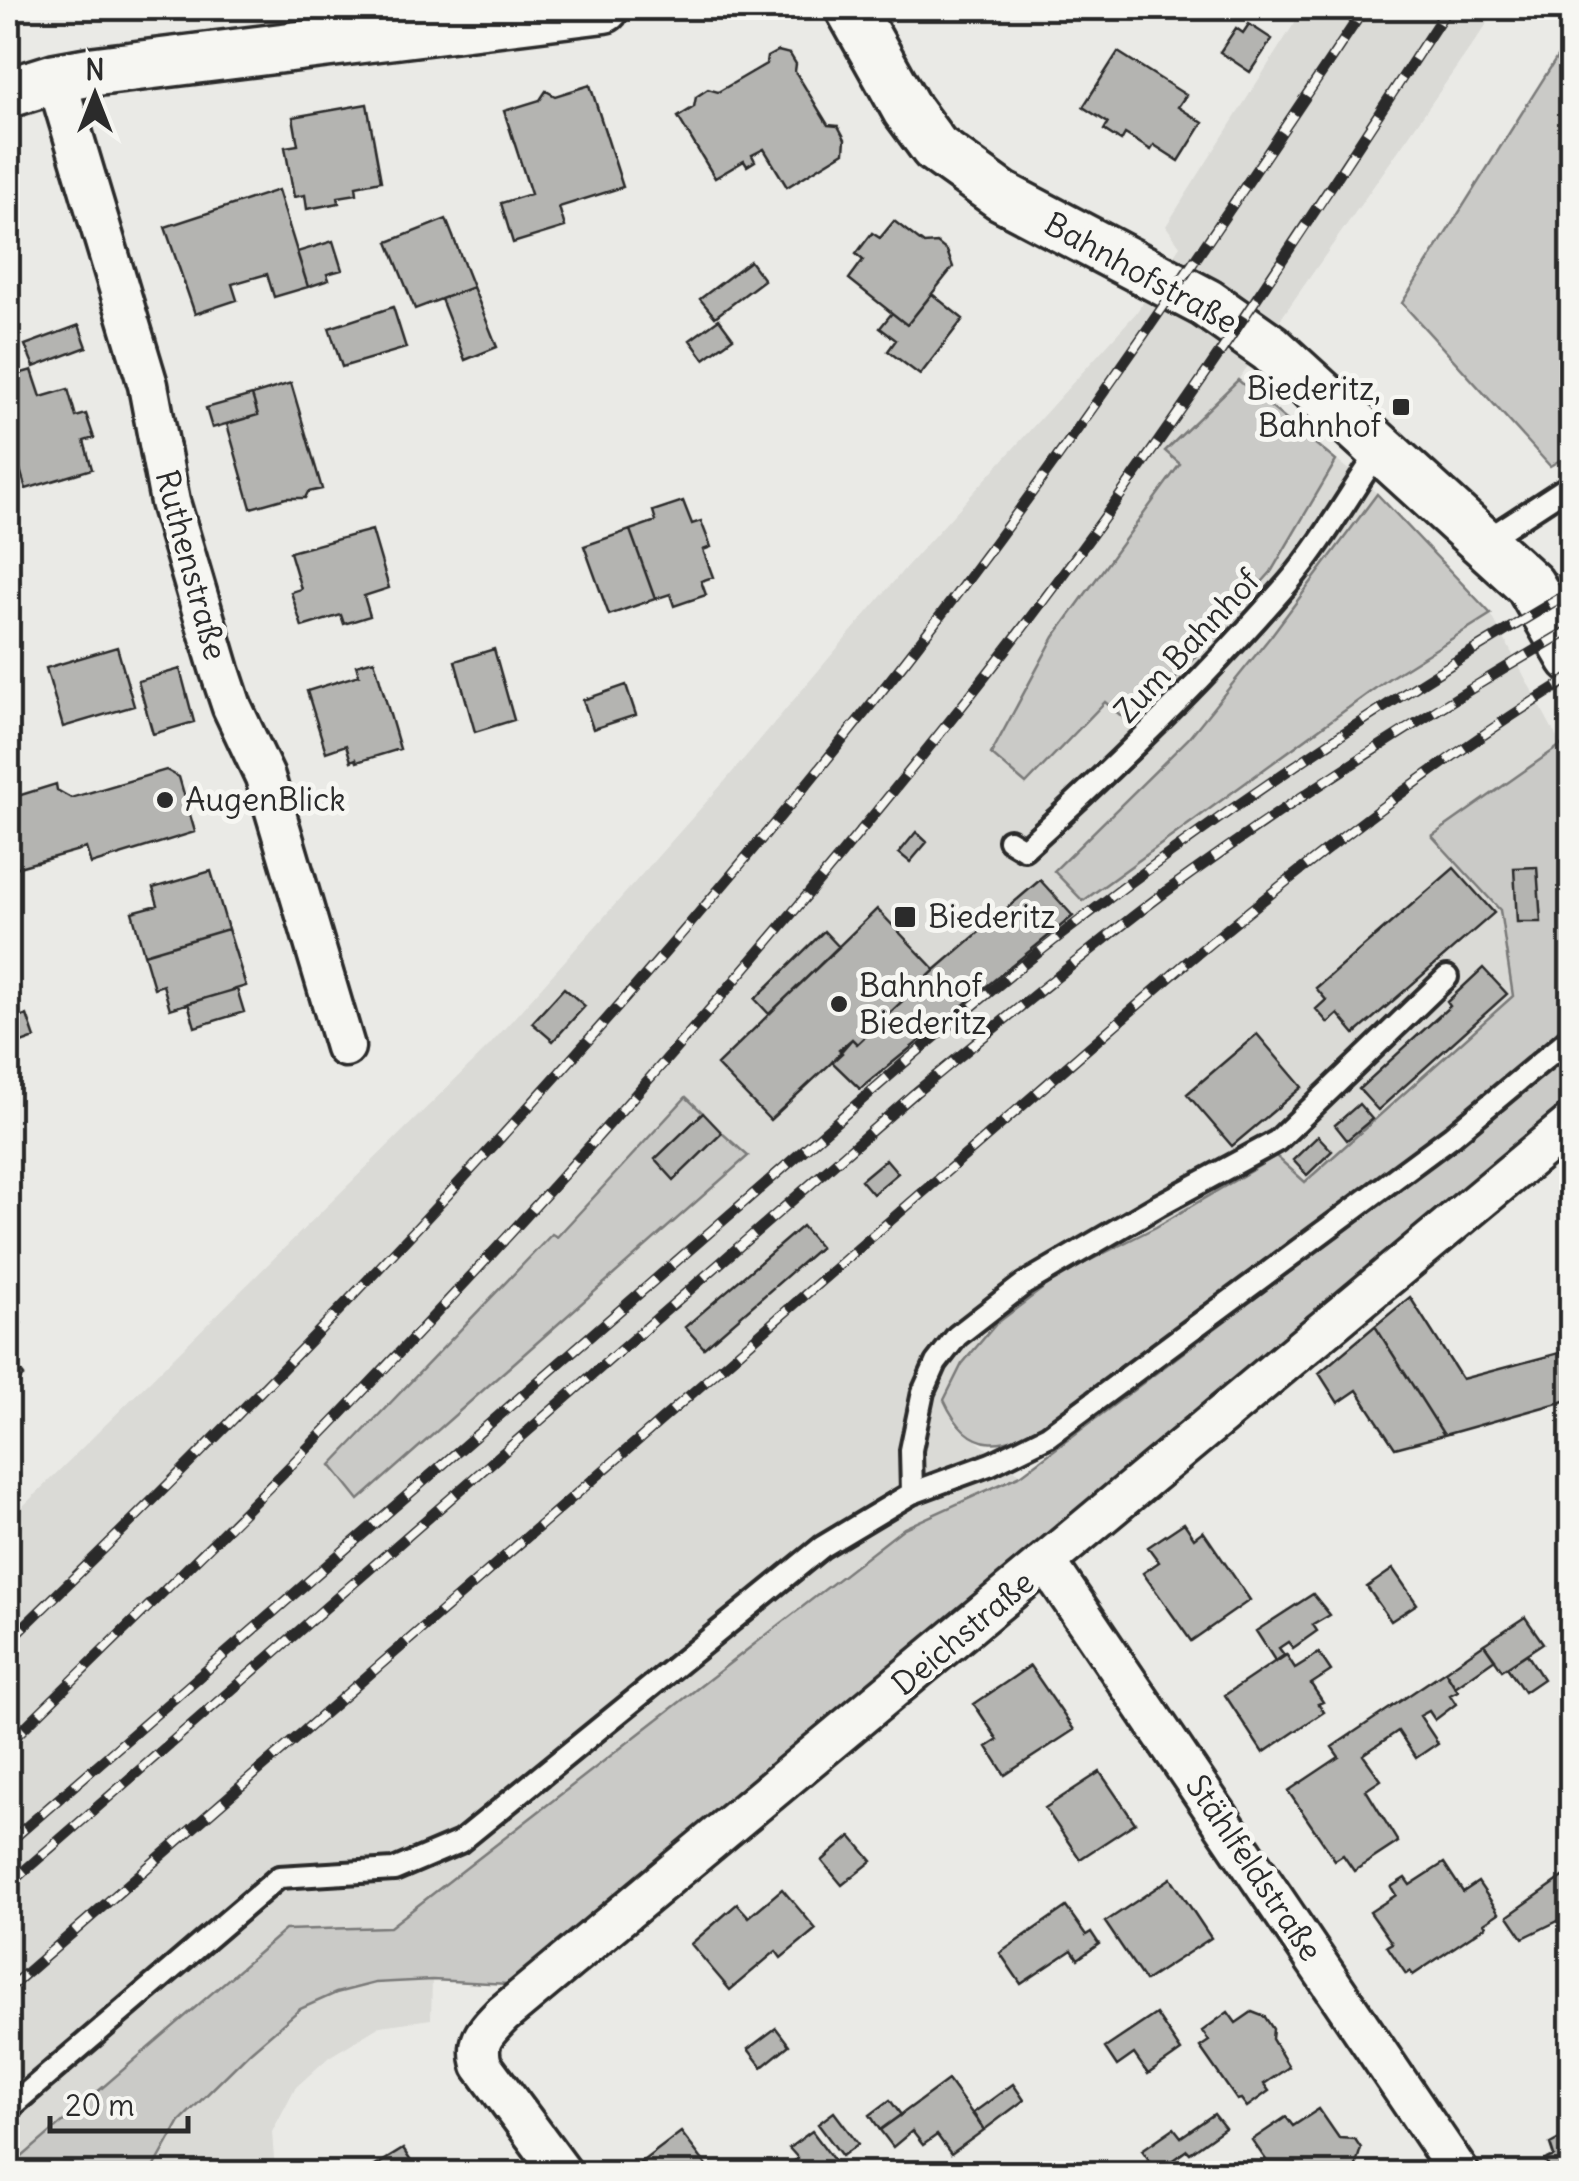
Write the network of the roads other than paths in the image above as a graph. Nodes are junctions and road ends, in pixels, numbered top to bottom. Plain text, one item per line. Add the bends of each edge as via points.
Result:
1 (604, 8) edge
2 (850, 8) edge
3 (56, 78) junction
4 (8, 93) edge
5 (1380, 450) junction
6 (1572, 484) edge
7 (1482, 542) junction
8 (1572, 658) edge
9 (1010, 840) dead end
10 (1447, 977) dead end
11 (1572, 1036) edge
12 (345, 1046) dead end
13 (1572, 1123) edge
14 (912, 1493) junction
15 (1047, 1563) junction
16 (8, 2110) edge
17 (563, 2174) edge
18 (1460, 2174) edge

1 - 3 street
2 - 5 street, Bahnhofstraße via 935,148 1002,196 1206,302 1270,348
3 - 4 street
3 - 12 street, Ruthenstraße via 148,385 170,502 220,671 265,777
5 - 7 street, Bahnhofstraße
5 - 9 lane, Zum Bahnhof via 1291,579 1024,849
6 - 7 lane
7 - 8 street, Bahnhofstraße via 1530,584
10 - 14 lane via 1277,1141 1039,1276 957,1336 923,1392
11 - 14 lane via 1480,1114 1048,1436
13 - 15 street, Deichstraße
14 - 16 lane via 822,1548 460,1842 394,1870 279,1877
15 - 17 street, Deichstraße via 480,2038 482,2065
15 - 18 street, Stählfeldstraße

